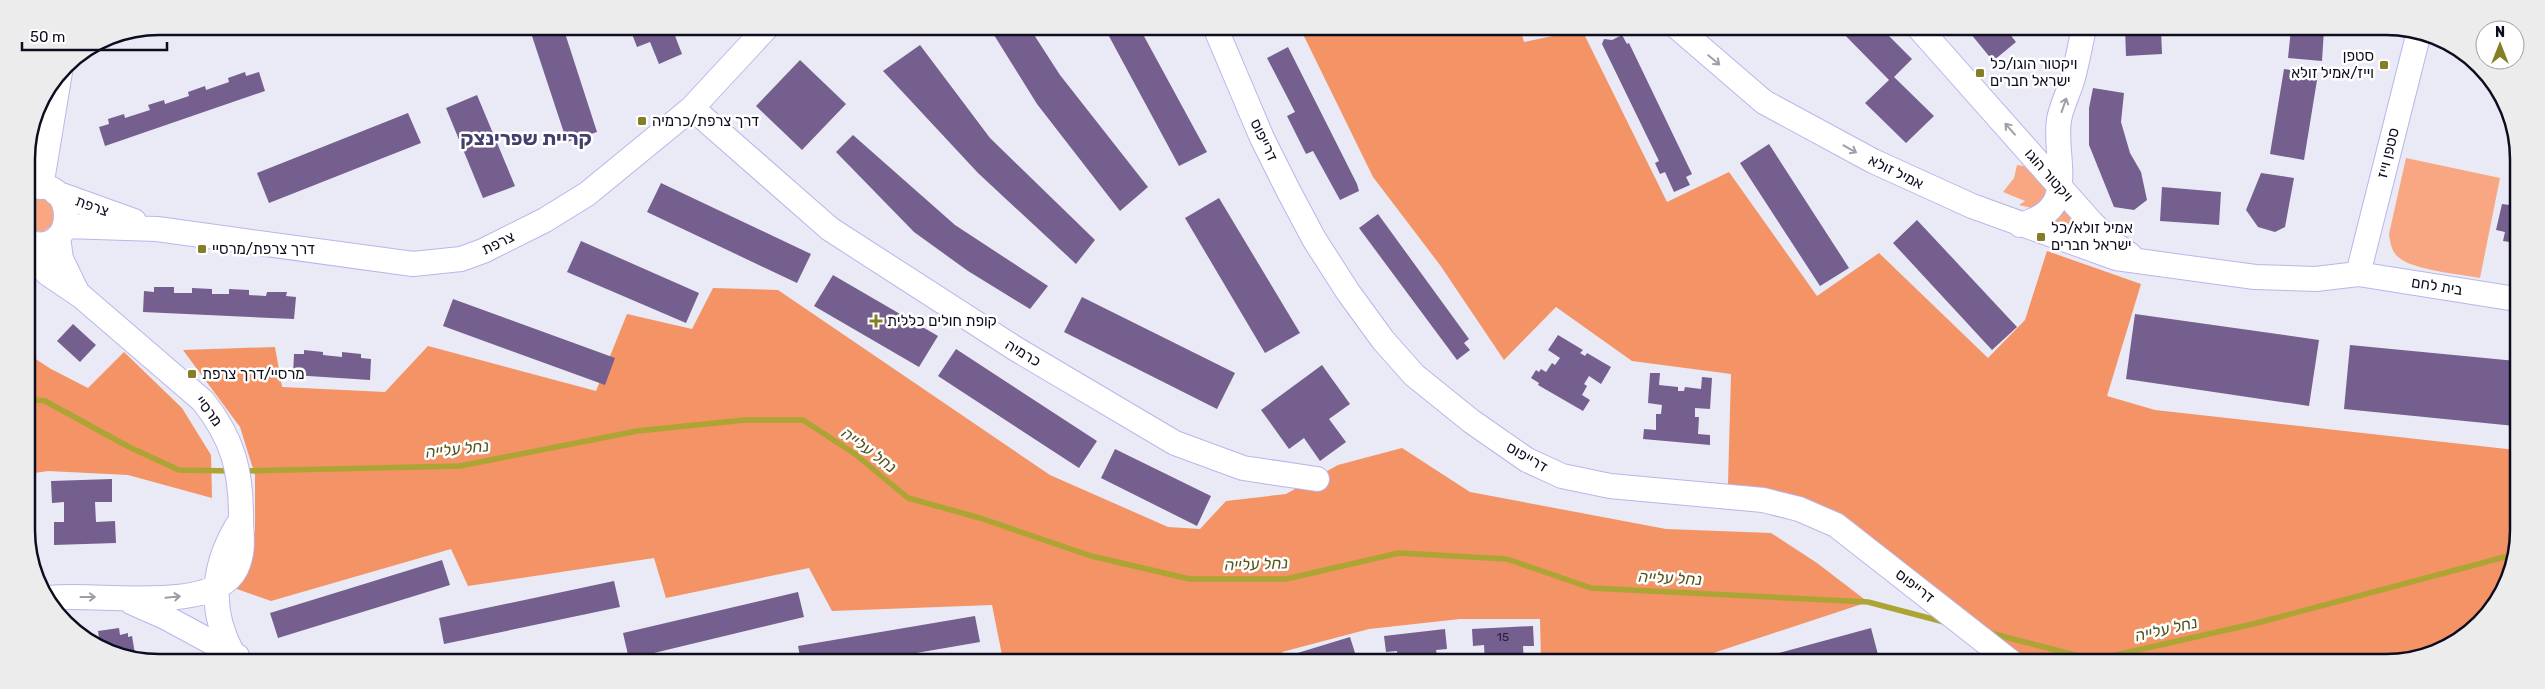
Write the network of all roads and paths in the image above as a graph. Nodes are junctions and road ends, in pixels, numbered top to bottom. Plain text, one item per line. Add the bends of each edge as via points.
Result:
1 (759, 35) edge
2 (1218, 35) edge
3 (1686, 35) edge
4 (1925, 35) edge
5 (2082, 35) edge
6 (2417, 39) edge
7 (57, 88) edge
8 (692, 108) junction
9 (2060, 188) junction
10 (41, 190) edge
11 (2020, 225) junction
12 (157, 229) junction
13 (61, 231) junction
14 (35, 242) edge
15 (35, 258) edge
16 (2141, 263) junction
17 (2358, 274) junction
18 (78, 293) junction
19 (2510, 298) edge
20 (1317, 479) dead end
21 (216, 588) junction
22 (55, 598) edge
23 (125, 599) junction
24 (234, 654) edge
25 (238, 654) edge
26 (2001, 654) edge

1 - 8 street, צרפת
2 - 26 street, דרייפוס via 1271,157 1314,238 1348,292 1414,375 1471,421 1527,460 1562,476 1610,486 1763,500 1799,509 1836,525
3 -> 11 street, אמיל זולא via 1764,102 1873,162
9 -> 4 street, ויקטור הוגו
9 -> 5 street via 2059,118
6 - 17 street, סטפן וייז
7 - 10 street
8 - 12 street, צרפת via 587,194 536,224 461,259 413,264
8 - 20 street, כרמיה via 830,229 1016,349 1175,443 1243,468
9 - 11 street via 2056,201 2047,212 2035,221
9 - 16 street, ויקטור הוגו via 2110,241
10 - 12 street, צרפת
10 - 13 street, מרסיי via 66,208
11 - 16 street, אמיל זולא via 2116,258
12 - 13 street, צרפת
13 - 14 street, צרפת via 44,243
13 - 18 street, מרסיי via 61,259
15 - 18 street, מרסיי via 47,273
16 - 17 street, ויקטור הוגו via 2255,277 2316,279
17 - 19 street, בית לחם
18 - 21 street, מרסיי via 189,387 214,416 230,443 241,484 241,521 222,555
23 -> 21 street, מרסיי via 179,597
21 - 25 street, מרסיי via 220,627
22 -> 23 street, מרסיי
23 - 24 street, מרסיי

